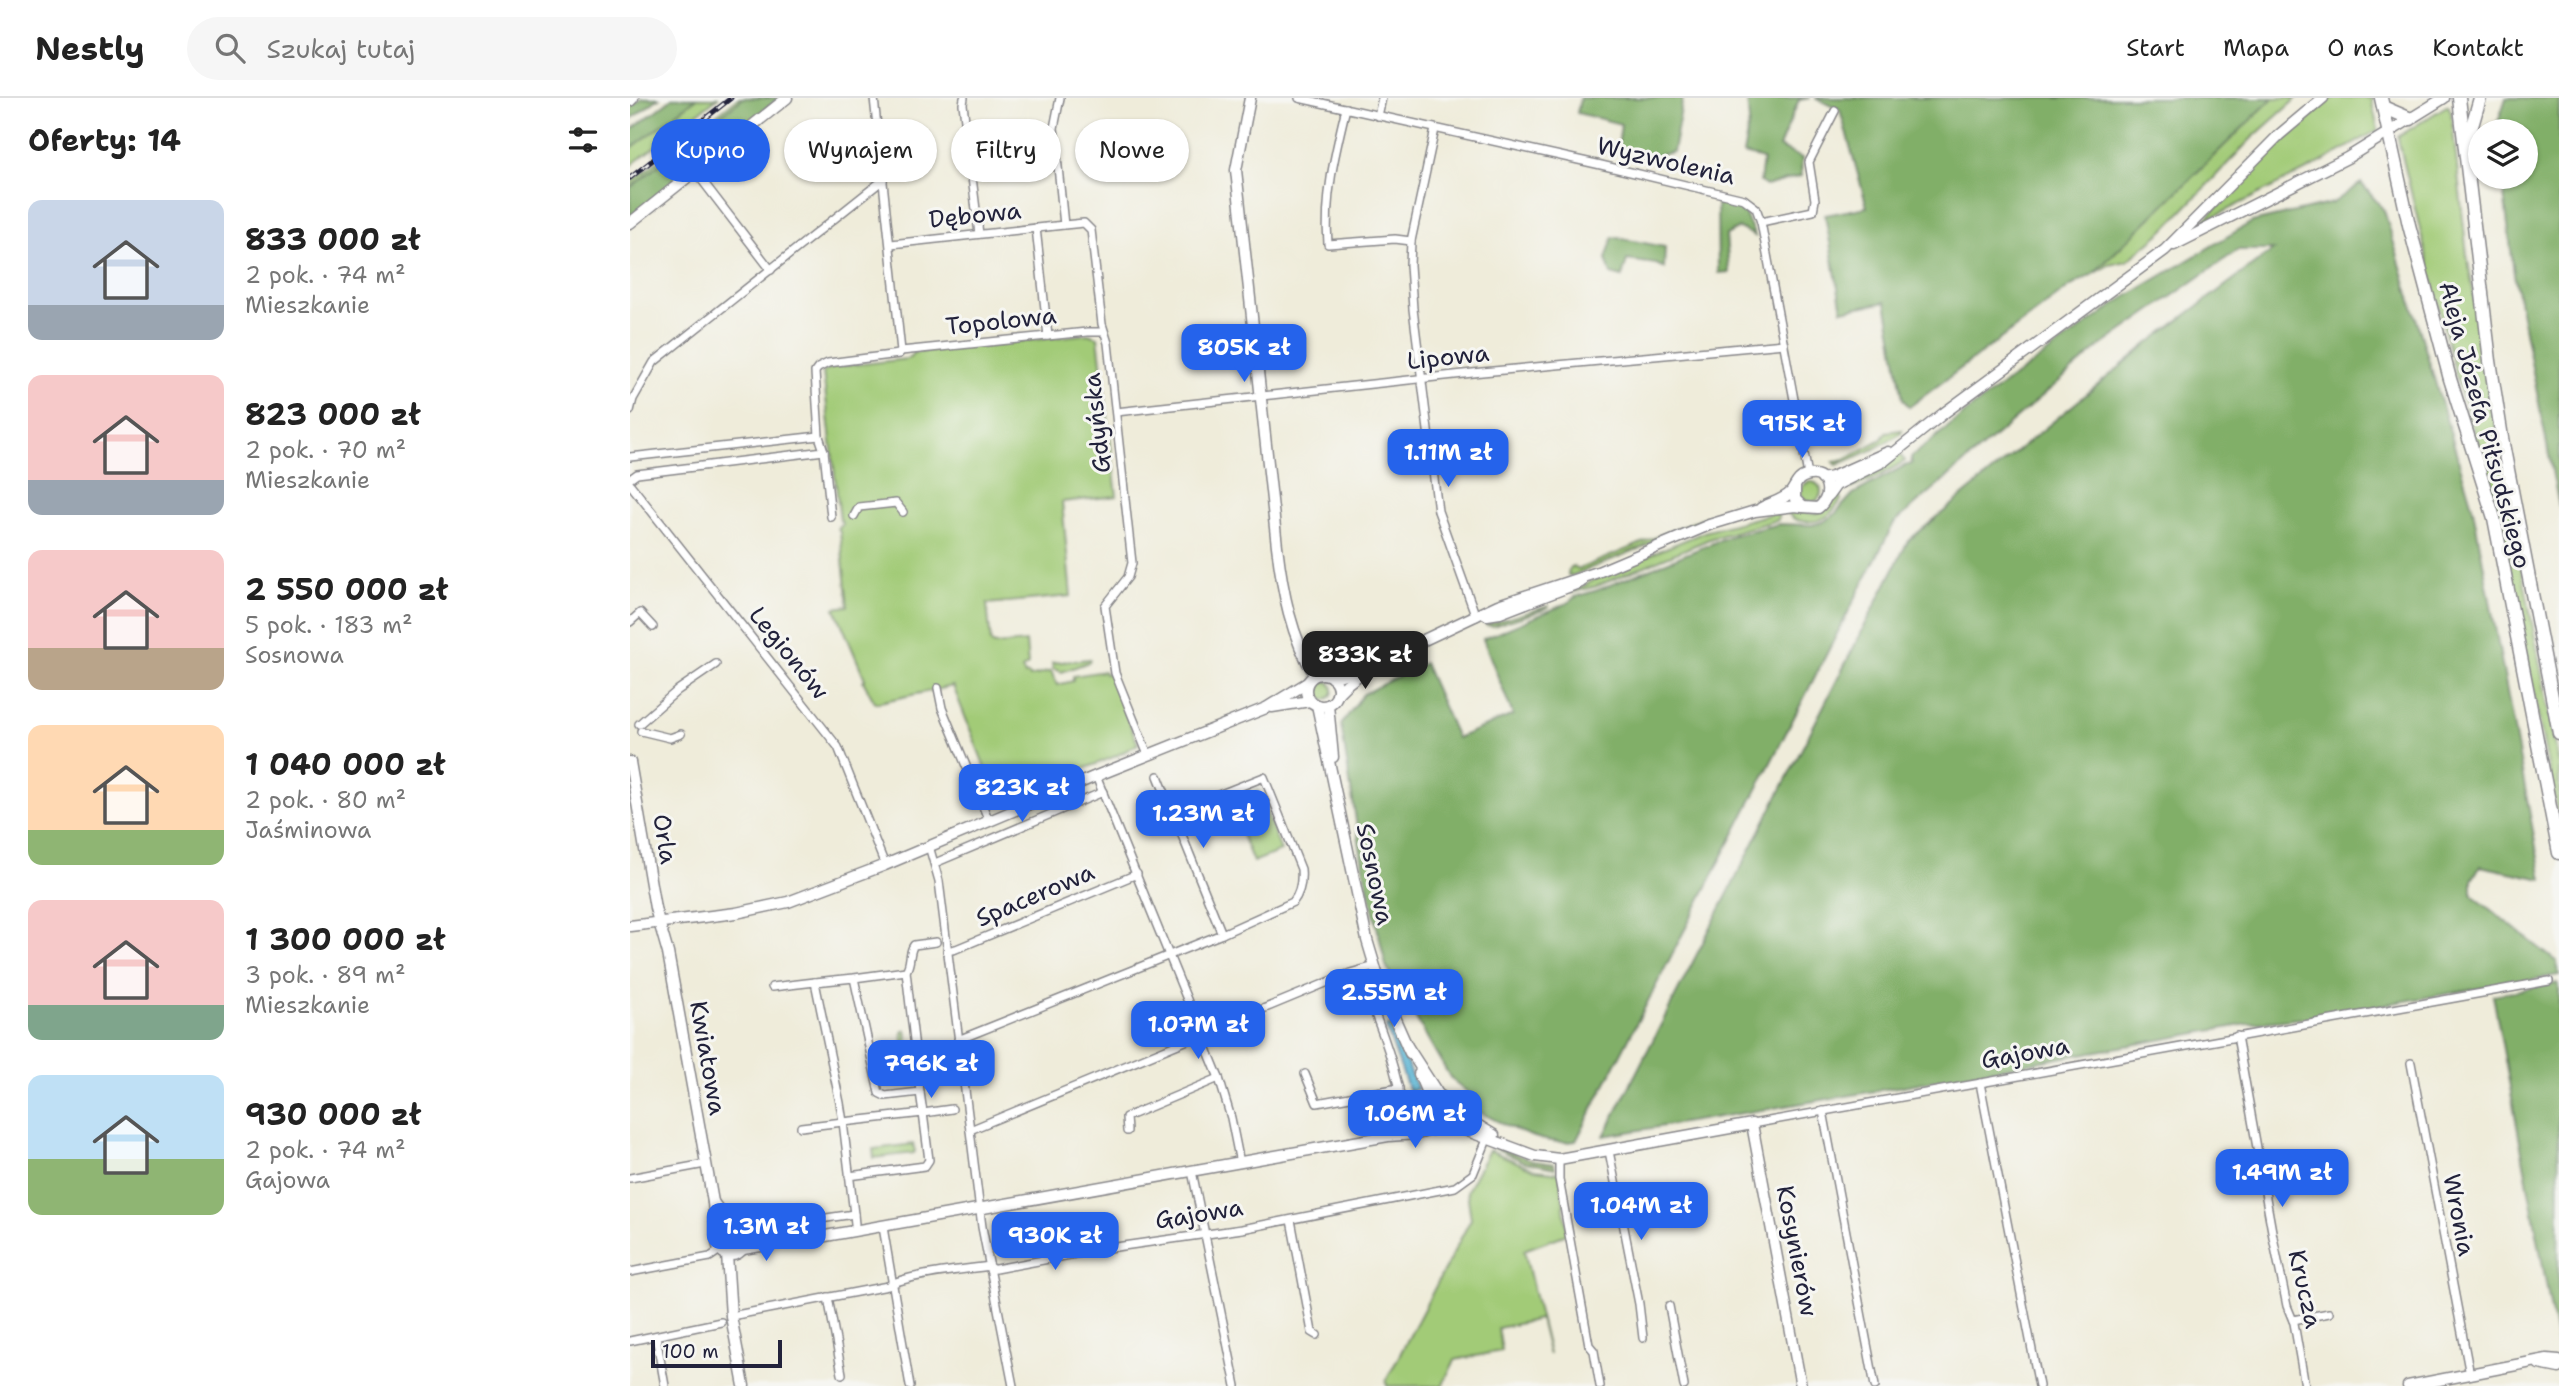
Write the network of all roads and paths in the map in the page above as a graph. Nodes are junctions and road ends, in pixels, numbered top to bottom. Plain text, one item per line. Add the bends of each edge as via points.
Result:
1 (787, 98) edge
2 (874, 98) edge
3 (964, 98) edge
4 (1060, 98) edge
5 (1250, 98) edge
6 (1299, 98) edge
7 (1382, 98) edge
8 (2323, 98) edge
9 (2444, 98) edge
10 (2459, 98) edge
11 (2480, 98) edge
12 (2382, 103) edge
13 (1346, 108) junction
14 (1835, 111) dead end
15 (1378, 116) junction
16 (761, 119) edge
17 (876, 119) edge
18 (2411, 119) junction
19 (1435, 129) junction
20 (2387, 133) junction
21 (2466, 162) junction
22 (681, 182) edge
23 (703, 182) edge
24 (881, 182) edge
25 (883, 182) edge
26 (1761, 222) junction
27 (630, 223) edge
28 (1064, 225) junction
29 (1036, 228) junction
30 (979, 234) junction
31 (1411, 241) junction
32 (891, 244) junction
33 (2165, 250) junction
34 (771, 270) junction
35 (1104, 332) junction
36 (1048, 336) junction
37 (1784, 344) junction
38 (901, 351) junction
39 (1422, 379) junction
40 (1261, 396) junction
41 (630, 411) edge
42 (1116, 412) junction
43 (819, 436) junction
44 (1901, 447) junction
45 (824, 451) junction
46 (630, 457) edge
47 (1808, 475) junction
48 (630, 479) edge
49 (1822, 479) junction
50 (630, 484) edge
51 (1795, 486) junction
52 (1828, 496) junction
53 (1803, 507) junction
54 (1755, 511) junction
55 (903, 512) dead end
56 (854, 516) dead end
57 (831, 517) dead end
58 (1476, 617) junction
59 (630, 622) edge
60 (653, 627) dead end
61 (716, 664) dead end
62 (1369, 666) junction
63 (1332, 678) junction
64 (1311, 679) junction
65 (938, 688) dead end
66 (1337, 694) junction
67 (1318, 704) junction
68 (1266, 708) junction
69 (2559, 733) edge
70 (681, 734) dead end
71 (1148, 755) junction
72 (630, 762) edge
73 (1096, 776) junction
74 (1158, 776) dead end
75 (1103, 792) junction
76 (1173, 813) junction
77 (989, 821) junction
78 (929, 846) junction
79 (2559, 853) edge
80 (935, 863) junction
81 (885, 865) junction
82 (1137, 874) junction
83 (660, 922) junction
84 (630, 926) edge
85 (1222, 934) junction
86 (936, 942) dead end
87 (947, 951) junction
88 (1170, 955) junction
89 (1374, 966) junction
90 (906, 971) junction
91 (1358, 972) junction
92 (854, 978) junction
93 (2549, 981) dead end
94 (815, 982) junction
95 (772, 987) dead end
96 (1203, 1035) junction
97 (2237, 1036) junction
98 (958, 1040) junction
99 (1407, 1046) junction
100 (2411, 1063) dead end
101 (1306, 1074) dead end
102 (1219, 1078) junction
103 (1980, 1083) junction
104 (1399, 1088) junction
105 (920, 1092) junction
106 (1447, 1101) junction
107 (1408, 1104) dead end
108 (952, 1109) dead end
109 (1823, 1111) junction
110 (1432, 1112) junction
111 (923, 1113) junction
112 (1459, 1114) junction
113 (843, 1122) junction
114 (1752, 1124) junction
115 (1454, 1126) junction
116 (801, 1127) dead end
117 (1438, 1128) junction
118 (970, 1130) junction
119 (1127, 1131) dead end
120 (1388, 1136) junction
121 (1489, 1136) junction
122 (1609, 1151) junction
123 (1559, 1159) junction
124 (2305, 1161) dead end
125 (1240, 1163) junction
126 (705, 1164) junction
127 (2262, 1170) junction
128 (1192, 1171) junction
129 (849, 1175) junction
130 (630, 1178) edge
131 (713, 1202) junction
132 (980, 1210) junction
133 (854, 1214) junction
134 (813, 1220) dead end
135 (1291, 1220) junction
136 (855, 1224) dead end
137 (731, 1227) junction
138 (883, 1227) junction
139 (1205, 1233) junction
140 (719, 1234) junction
141 (744, 1236) junction
142 (776, 1243) junction
143 (743, 1249) junction
144 (724, 1252) junction
145 (990, 1268) junction
146 (630, 1272) edge
147 (893, 1283) junction
148 (828, 1297) junction
149 (1669, 1306) dead end
150 (2329, 1313) dead end
151 (726, 1319) junction
152 (2292, 1320) junction
153 (1317, 1335) dead end
154 (656, 1336) junction
155 (1643, 1338) dead end
156 (630, 1341) edge
157 (2559, 1360) edge
158 (2533, 1363) junction
159 (2559, 1368) edge
160 (842, 1374) dead end
161 (2470, 1375) junction
162 (664, 1386) edge
163 (744, 1386) edge
164 (910, 1386) edge
165 (1013, 1386) edge
166 (1236, 1386) edge
167 (1601, 1386) edge
168 (1684, 1386) edge
169 (1801, 1386) edge
170 (1875, 1386) edge
171 (2039, 1386) edge
172 (2305, 1386) edge
173 (2407, 1386) edge

1 - 16 street
2 - 17 street
3 - 30 street
4 - 28 street via 1055,128
5 - 40 street via 1236,170
6 - 13 street, Wyzwolenia
7 - 15 street
8 - 33 street via 2279,135
9 - 18 street
10 - 21 main road, Aleja Józefa Piłsudskiego
11 - 21 main road
12 - 18 main road
12 - 20 main road, Aleja Józefa Piłsudskiego
13 - 15 street, Wyzwolenia
13 - 31 street via 1330,180 1328,244
14 - 26 street via 1809,162 1813,211
15 - 19 street, Wyzwolenia
18 - 20 street
19 - 26 street, Wyzwolenia via 1744,199 1756,208
19 - 31 street
20 - 33 street
20 - 79 main road, Aleja Józefa Piłsudskiego via 2449,379 2494,518
21 - 69 main road, Aleja Józefa Piłsudskiego via 2504,444
22 - 27 street
23 - 34 street
24 - 34 street
25 - 32 street
26 - 37 street
28 - 29 street, Dębowa
28 - 35 street, Gdyńska via 1084,223 1091,230
29 - 30 street, Dębowa
29 - 36 street
30 - 32 street, Dębowa
31 - 39 street via 1411,288
32 - 38 street
33 - 44 street
34 - 41 street via 654,362
35 - 36 street, Topolowa
35 - 42 street, Gdyńska
36 - 38 street, Topolowa
37 - 39 street, Lipowa
37 - 47 street
38 - 43 street, Topolowa via 818,368 814,377
39 - 40 street, Lipowa
39 - 58 street via 1438,511
40 - 42 street, Lipowa
40 - 64 street via 1282,588
42 - 71 street, Gdyńska via 1132,563 1128,577 1105,606 1115,673
43 - 45 street
43 - 46 street
44 - 49 street
44 - 52 street via 1877,466 1836,485
45 - 48 street via 637,474
45 - 57 street
47 - 49 street
47 - 51 street
49 - 52 street
50 - 81 street, Legionów via 838,747
51 - 53 street via 1795,499
51 - 54 street via 1788,495
52 - 53 street via 1818,508
53 - 54 street
54 - 58 street via 1702,528 1576,585 1500,613
55 - 56 street via 895,503 859,507
58 - 62 street
59 - 60 street via 639,612
61 - 70 street via 678,690 640,727 670,738
62 - 63 street
62 - 66 street
63 - 64 street via 1326,674
63 - 66 street
64 - 67 street via 1306,693
64 - 68 street
65 - 77 street
66 - 67 street
67 - 68 street
67 - 89 street, Sosnowa
68 - 71 street
71 - 73 street
72 - 83 street, Orla
73 - 75 street
73 - 77 street
74 - 76 street
75 - 80 street
75 - 82 street
76 - 85 street
76 - 85 street via 1264,778 1301,869 1293,902
77 - 78 street
78 - 80 street
78 - 81 street
80 - 87 street
81 - 83 street via 788,902
82 - 87 street, Spacerowa
82 - 88 street
83 - 84 street
83 - 126 street, Kwiatowa
85 - 88 street
86 - 90 street via 914,945
87 - 98 street
88 - 96 street
88 - 98 street
89 - 91 street
89 - 99 street, Sosnowa
90 - 92 street
90 - 105 street
91 - 96 street
91 - 104 street
92 - 94 street
92 - 105 street via 879,1093
93 - 97 street, Gajowa
94 - 95 street
94 - 113 street
96 - 102 street
96 - 118 street
97 - 103 street, Gajowa
97 - 127 street, Krucza
98 - 118 street
99 - 106 street, Sosnowa
99 - 110 street, Sosnowa
100 - 161 street, Wronia
101 - 104 street via 1317,1103
102 - 119 street via 1126,1117
102 - 125 street
103 - 109 street, Gajowa
103 - 171 street
104 - 107 street via 1401,1100
105 - 111 street
106 - 110 street via 1441,1101
106 - 112 street via 1456,1105
108 - 111 street
109 - 114 street, Gajowa
109 - 170 street
110 - 117 street
110 - 120 street
111 - 113 street
111 - 129 street via 929,1160 925,1166
112 - 115 street
112 - 121 street, Gajowa
113 - 116 street
113 - 129 street
114 - 122 street, Gajowa
114 - 169 street, Kosynierów
115 - 117 street
115 - 121 street, Gajowa
117 - 120 street
118 - 132 street
120 - 125 street
121 - 123 street, Gajowa via 1535,1156
121 - 135 street, Gajowa via 1473,1174 1455,1187
122 - 123 street, Gajowa
122 - 155 street
123 - 167 street via 1589,1345
124 - 127 street
125 - 128 street
126 - 130 street
126 - 131 street, Kwiatowa
127 - 152 street, Krucza
128 - 132 street
128 - 139 street
129 - 133 street
131 - 137 street, Kwiatowa
131 - 140 street, Kwiatowa
132 - 138 street
132 - 145 street
133 - 134 street
133 - 136 street
135 - 139 street, Gajowa
135 - 153 street via 1312,1332
137 - 140 street
137 - 141 street
138 - 142 street
138 - 147 street
139 - 145 street, Gajowa
139 - 166 street
140 - 144 street via 717,1244
141 - 142 street
141 - 143 street
142 - 143 street
143 - 144 street via 736,1254
144 - 146 street
144 - 151 street
145 - 147 street, Gajowa
145 - 165 street
147 - 148 street, Gajowa
147 - 164 street
148 - 151 street, Gajowa
148 - 160 street
149 - 168 street
150 - 152 street
151 - 154 street, Gajowa
151 - 163 street
152 - 172 street, Krucza
154 - 156 street, Gajowa
154 - 162 street
157 - 158 street
158 - 159 street
158 - 161 street
161 - 173 street

